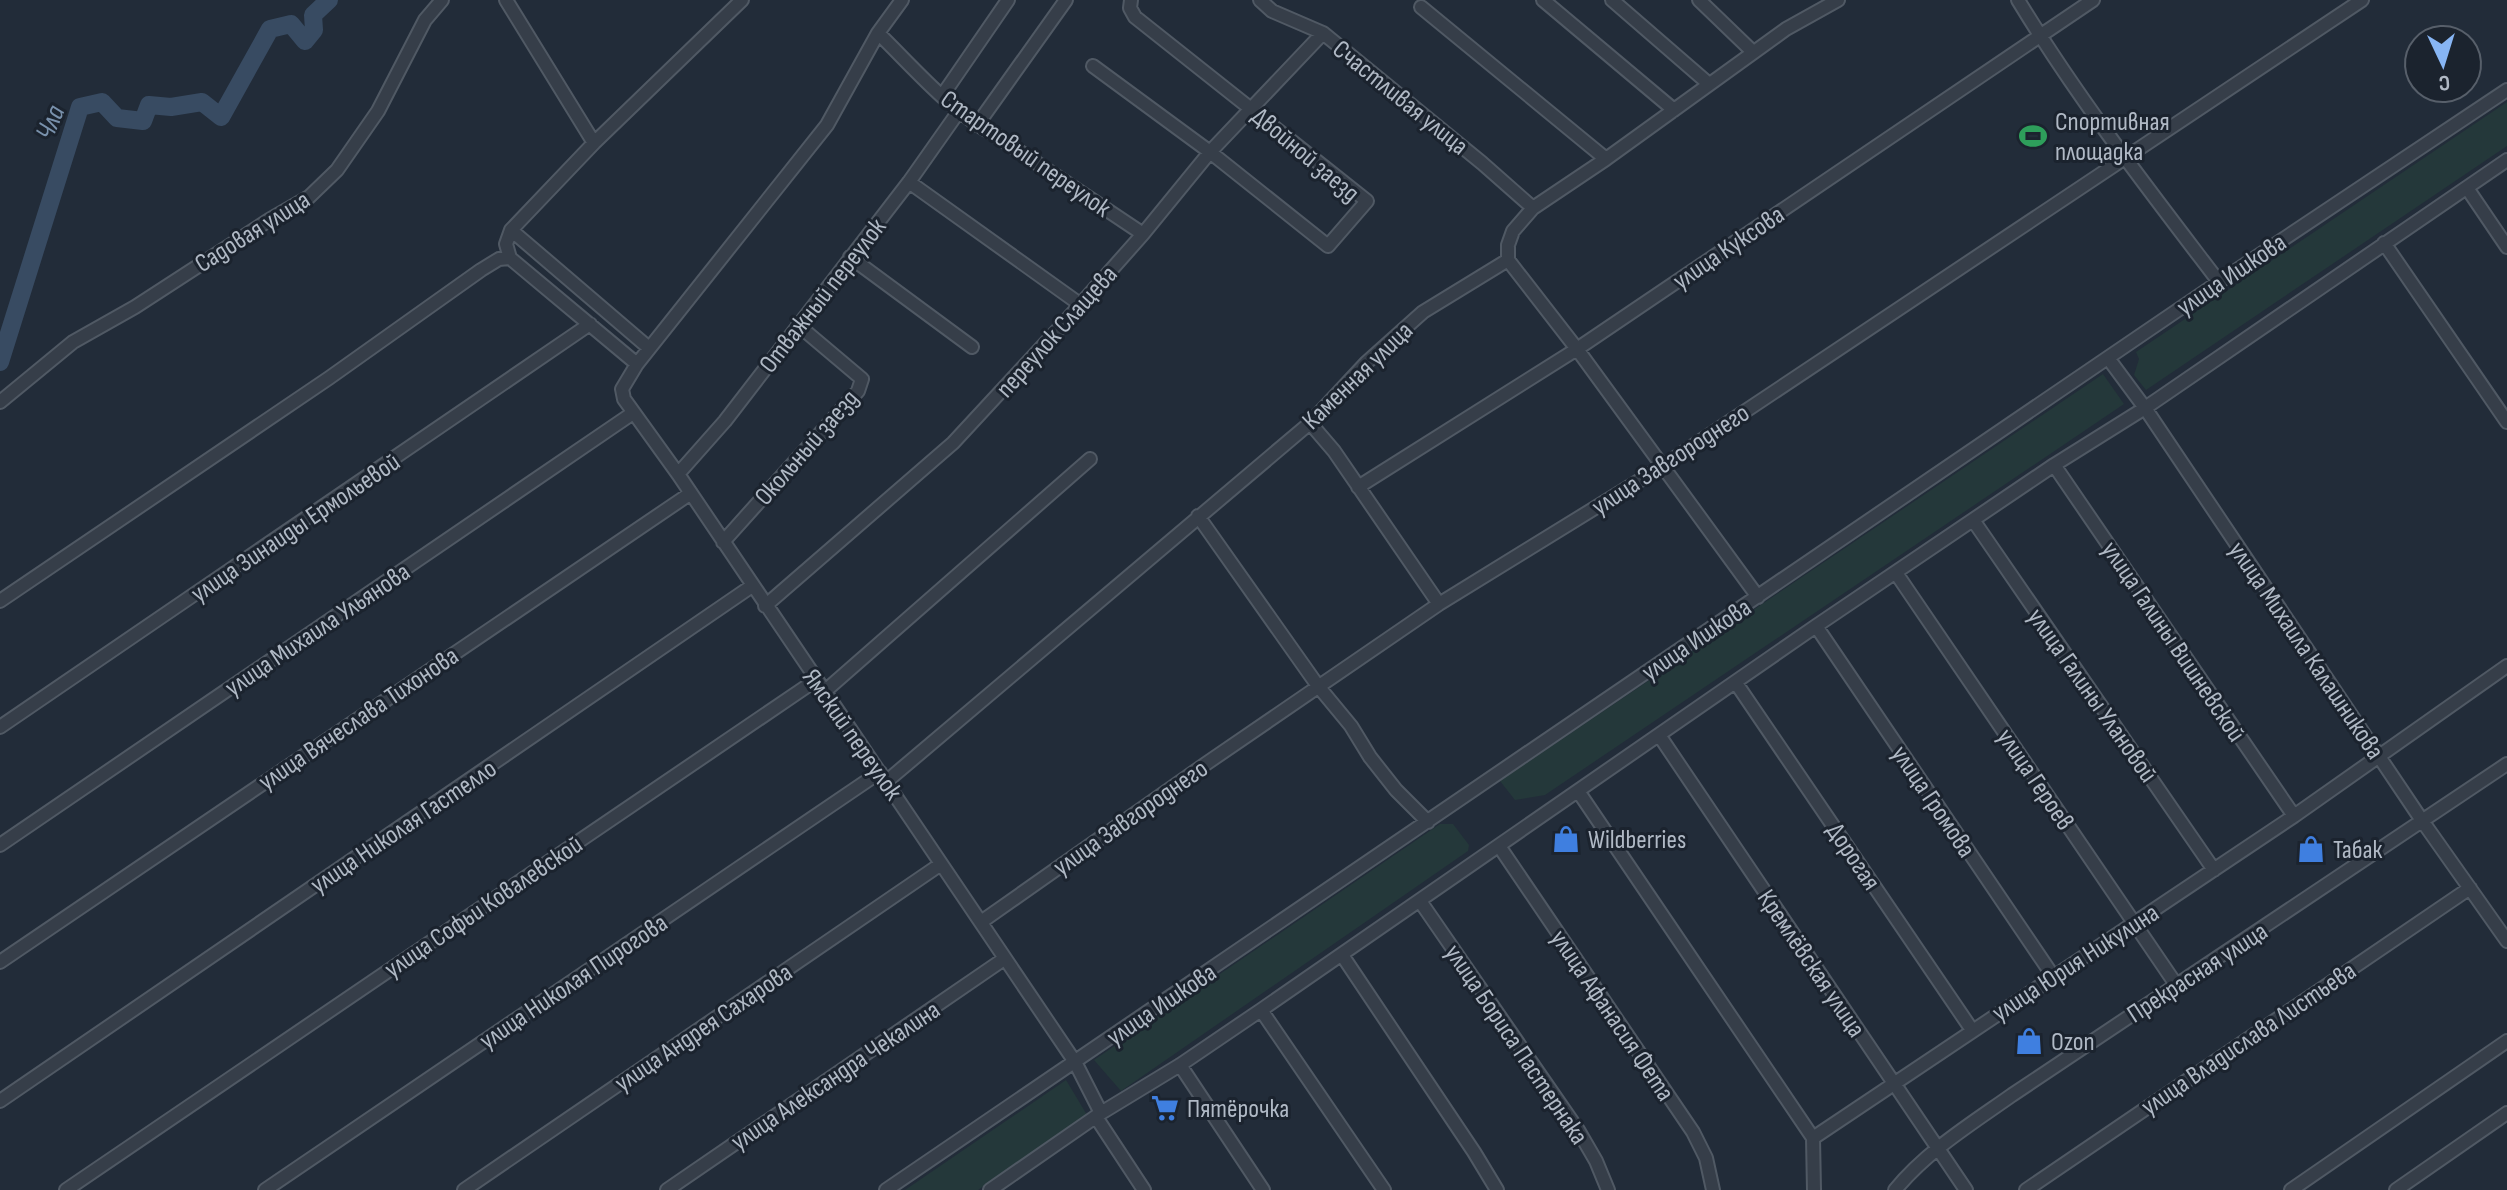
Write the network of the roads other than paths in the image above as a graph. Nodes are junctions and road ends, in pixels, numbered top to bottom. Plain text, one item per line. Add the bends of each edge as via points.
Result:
1 (442, 0) edge
2 (506, 0) edge
3 (742, 0) edge
4 (902, 0) edge
5 (1008, 0) edge
6 (1066, 0) edge
7 (1131, 0) edge
8 (1260, 0) edge
9 (1543, 0) edge
10 (1612, 0) edge
11 (1699, 0) edge
12 (1838, 0) edge
13 (2018, 0) edge
14 (2093, 0) edge
15 (2362, 0) edge
16 (1421, 7) dead end
17 (878, 33) junction
18 (1323, 33) junction
19 (2040, 36) junction
20 (1753, 52) junction
21 (1093, 66) dead end
22 (1709, 84) junction
23 (2507, 90) edge
24 (942, 96) junction
25 (1251, 107) junction
26 (1674, 110) junction
27 (959, 111) junction
28 (977, 125) junction
29 (594, 143) junction
30 (1210, 152) junction
31 (2125, 158) junction
32 (1606, 159) junction
33 (2507, 160) edge
34 (909, 182) junction
35 (2467, 188) junction
36 (1533, 208) junction
37 (511, 230) junction
38 (1143, 234) junction
39 (2384, 243) junction
40 (2507, 247) edge
41 (850, 257) junction
42 (510, 258) junction
43 (1508, 260) junction
44 (2219, 282) junction
45 (1081, 305) junction
46 (590, 324) junction
47 (798, 325) junction
48 (972, 347) dead end
49 (649, 348) junction
50 (1577, 349) junction
51 (2108, 358) junction
52 (637, 364) junction
53 (0, 402) edge
54 (2145, 408) junction
55 (631, 410) junction
56 (2507, 422) edge
57 (1310, 423) junction
58 (1090, 459) dead end
59 (2054, 465) junction
60 (1663, 466) junction
61 (678, 474) junction
62 (1358, 487) junction
63 (691, 493) junction
64 (1198, 516) junction
65 (1973, 520) junction
66 (723, 542) junction
67 (1896, 573) junction
68 (752, 586) junction
69 (1758, 597) junction
70 (0, 601) edge
71 (1439, 604) junction
72 (765, 606) junction
73 (1816, 626) junction
74 (2507, 666) edge
75 (816, 680) junction
76 (1736, 683) junction
77 (1318, 686) junction
78 (824, 692) junction
79 (0, 727) edge
80 (1659, 735) junction
81 (2379, 756) junction
82 (2507, 764) edge
83 (883, 776) junction
84 (1578, 791) junction
85 (2294, 816) junction
86 (1428, 822) junction
87 (2423, 822) junction
88 (0, 845) edge
89 (1499, 846) junction
90 (941, 864) junction
91 (2214, 870) junction
92 (2470, 888) junction
93 (1420, 901) junction
94 (981, 922) junction
95 (2134, 924) junction
96 (2507, 941) edge
97 (1342, 955) junction
98 (1004, 959) junction
99 (0, 962) edge
100 (2053, 976) junction
101 (2177, 986) junction
102 (1261, 1010) junction
103 (1972, 1030) junction
104 (2507, 1041) edge
105 (1075, 1062) junction
106 (1180, 1065) junction
107 (1892, 1083) junction
108 (0, 1101) edge
109 (2507, 1113) edge
110 (1098, 1115) junction
111 (1813, 1138) junction
112 (1937, 1148) junction
113 (1009, 1177) junction
114 (66, 1190) edge
115 (265, 1190) edge
116 (464, 1190) edge
117 (667, 1190) edge
118 (886, 1190) edge
119 (990, 1190) edge
120 (1017, 1190) edge
121 (1144, 1190) edge
122 (1263, 1190) edge
123 (1384, 1190) edge
124 (1497, 1190) edge
125 (1608, 1190) edge
126 (1713, 1190) edge
127 (1814, 1190) edge
128 (1895, 1190) edge
129 (1966, 1190) edge
130 (2026, 1190) edge
131 (2291, 1190) edge
132 (2396, 1190) edge

1 - 53 street, Садовая улица via 425,20 378,111 337,170 309,197 73,342
2 - 29 street
3 - 29 street
4 - 17 street
5 - 24 street
6 - 28 street
7 - 25 street, Двойной заезд via 1135,17
8 - 18 street, Счастливая улица via 1272,11
9 - 26 street
10 - 22 street
11 - 20 street
12 - 20 street
13 - 19 street
14 - 19 street, улица Куксова
15 - 31 street, улица Завгороднего
16 - 32 street
17 - 24 street, Стартовый переулок
17 - 49 street via 827,125
18 - 25 street, переулок Слащева
18 - 36 street, Счастливая улица
19 - 31 street
19 - 50 street, улица Куксова
20 - 22 street
21 - 30 street, Двойной заезд
22 - 26 street
23 - 44 street, улица Ишкова
24 - 27 street, Стартовый переулок
25 - 30 street, переулок Слащева
25 - 30 street, Двойной заезд via 1367,201 1328,246
26 - 32 street
27 - 28 street, Стартовый переулок
27 - 34 street, Отважный переулок
28 - 38 street, Стартовый переулок
29 - 37 street
30 - 38 street, переулок Слащева
31 - 44 street
31 - 60 street, улица Завгороднего
32 - 36 street
33 - 35 street
34 - 41 street, Отважный переулок
34 - 45 street
35 - 39 street
35 - 40 street
36 - 43 street via 1513,231
37 - 42 street via 506,244
37 - 49 street
38 - 45 street, переулок Слащева
39 - 54 street
39 - 56 street
41 - 47 street, Отважный переулок
41 - 48 street
42 - 46 street
42 - 70 street via 481,270
43 - 50 street
43 - 57 street, Каменная улица via 1423,312
44 - 51 street, улица Ишкова
45 - 72 street, переулок Слащева via 953,443
46 - 52 street
46 - 79 street, улица Зинаиды Ермольевой
47 - 61 street, Отважный переулок
47 - 66 street, Окольный заезд via 862,379 858,391
49 - 52 street
50 - 60 street
50 - 62 street, улица Куксова
51 - 54 street, улица Михаила Калашникова
51 - 69 street, улица Ишкова
52 - 55 street via 622,389
54 - 59 street
54 - 81 street, улица Михаила Калашникова
55 - 61 street, Ямский переулок
55 - 88 street, улица Михаила Ульянова
57 - 62 street
57 - 64 street, Каменная улица
58 - 78 street
59 - 65 street
59 - 85 street, улица Галины Вишневской
60 - 69 street
60 - 71 street, улица Завгороднего
61 - 63 street, Ямский переулок
62 - 71 street
63 - 66 street, Ямский переулок
63 - 99 street, улица Вячеслава Тихонова
64 - 77 street
64 - 83 street, Каменная улица
65 - 67 street
65 - 91 street, улица Галины Улановой
66 - 68 street, Ямский переулок
67 - 73 street
67 - 95 street, улица Героев
68 - 72 street, Ямский переулок
68 - 108 street, улица Николая Гастелло
69 - 86 street, улица Ишкова
71 - 77 street, улица Завгороднего
72 - 75 street, Ямский переулок
73 - 76 street
73 - 100 street, улица Громова
74 - 81 street, улица Юрия Никулина
75 - 78 street, Ямский переулок
75 - 114 street, улица Софьи Ковалевской
76 - 80 street
76 - 103 street, Дорогая
77 - 86 street via 1379,768
77 - 94 street, улица Завгороднего
78 - 83 street, Ямский переулок
80 - 84 street
80 - 107 street, Кремлёвская улица
81 - 85 street, улица Юрия Никулина
81 - 87 street, улица Михаила Калашникова
82 - 87 street, Прекрасная улица
83 - 90 street, Ямский переулок
83 - 115 street, улица Николая Пирогова
84 - 89 street
84 - 111 street
85 - 91 street, улица Юрия Никулина
86 - 105 street, улица Ишкова
87 - 92 street, улица Михаила Калашникова
87 - 101 street, Прекрасная улица
89 - 93 street
89 - 126 street, улица Афанасия Фета via 1693,1132
90 - 94 street, Ямский переулок
90 - 116 street, улица Андрея Сахарова
91 - 95 street, улица Юрия Никулина
92 - 96 street, улица Михаила Калашникова
92 - 130 street, улица Владислава Листьева
93 - 97 street
93 - 125 street, улица Бориса Пастернака via 1578,1130
94 - 98 street, Ямский переулок
95 - 100 street, улица Юрия Никулина
95 - 101 street, улица Героев
97 - 102 street
97 - 124 street
98 - 105 street, Ямский переулок
98 - 117 street, улица Александра Чекалина
100 - 103 street, улица Юрия Никулина
101 - 112 street, Прекрасная улица
102 - 106 street
102 - 123 street
103 - 107 street, улица Юрия Никулина
104 - 131 street
105 - 110 street, Ямский переулок
105 - 118 street, улица Ишкова
106 - 110 street
106 - 122 street
107 - 111 street, улица Юрия Никулина
107 - 112 street, Кремлёвская улица
109 - 132 street
110 - 113 street
110 - 121 street, Ямский переулок
111 - 127 street
112 - 128 street, Прекрасная улица
112 - 129 street, Кремлёвская улица
113 - 119 street
113 - 120 street

